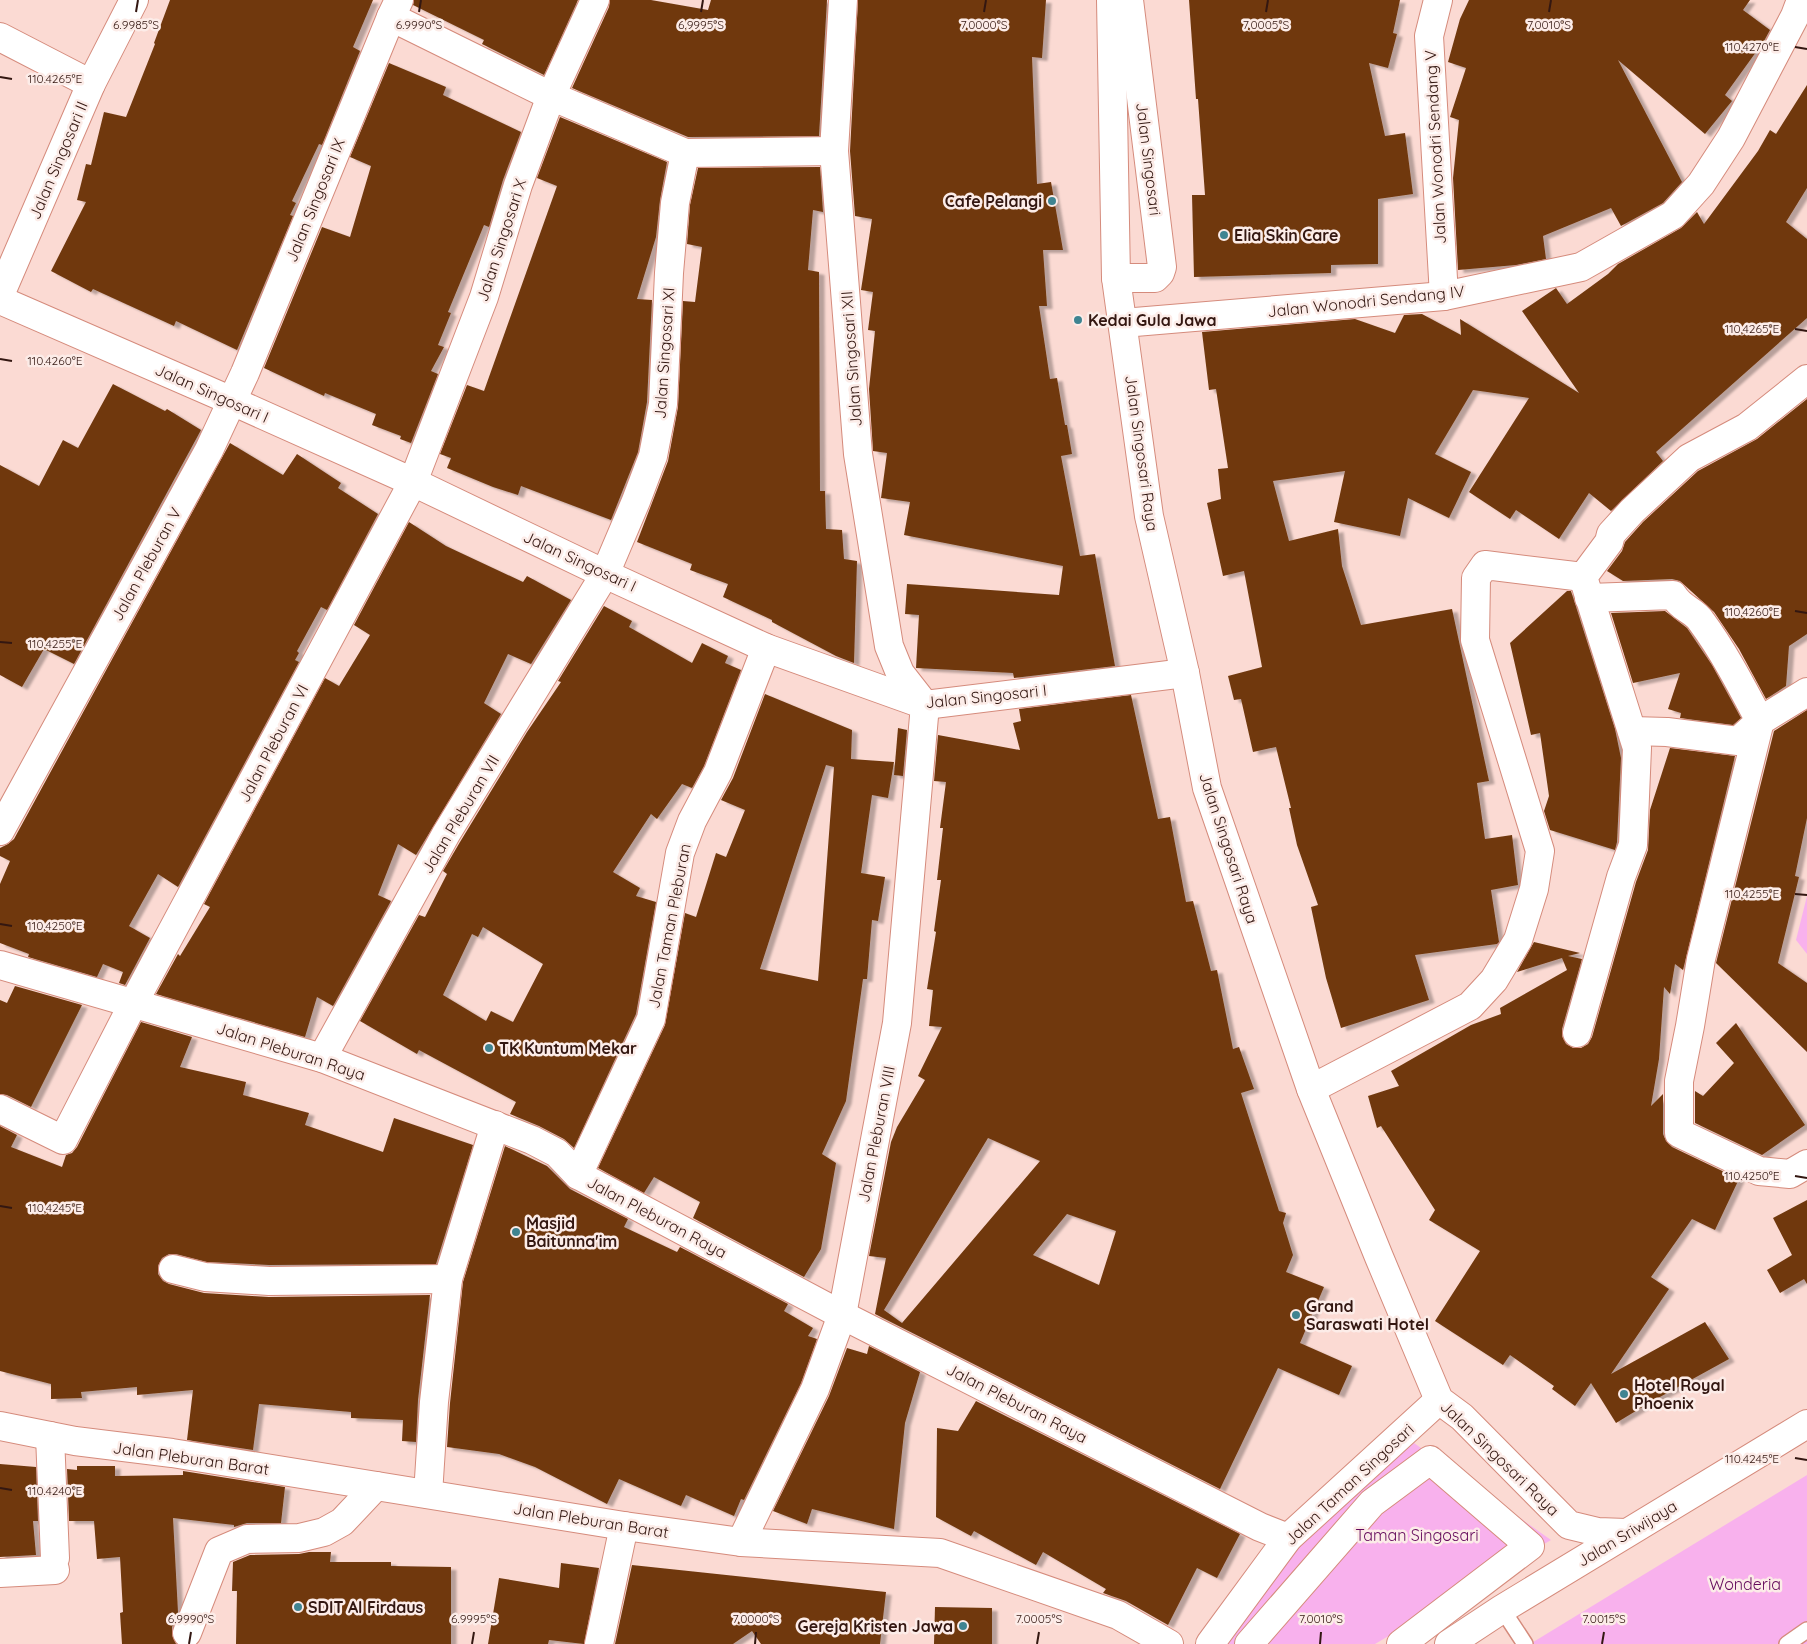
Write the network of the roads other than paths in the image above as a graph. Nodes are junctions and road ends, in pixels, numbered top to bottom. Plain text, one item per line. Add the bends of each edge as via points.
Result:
1 (134, 0) edge
2 (595, 0) edge
3 (843, 0) edge
4 (1111, 0) edge
5 (1129, 0) edge
6 (1438, 0) edge
7 (1801, 0) edge
8 (395, 8) edge
9 (0, 37) edge
10 (90, 84) junction
11 (551, 96) junction
12 (834, 151) junction
13 (686, 154) junction
14 (1116, 278) junction
15 (0, 295) edge
16 (1444, 296) junction
17 (0, 300) edge
18 (1123, 323) junction
19 (1807, 380) edge
20 (232, 401) junction
21 (413, 482) junction
22 (606, 574) junction
23 (1586, 588) junction
24 (766, 648) junction
25 (1185, 673) junction
26 (1807, 692) edge
27 (925, 705) junction
28 (1760, 721) junction
29 (1632, 731) junction
30 (0, 831) edge
31 (0, 964) edge
32 (133, 1004) junction
33 (1577, 1033) dead end
34 (322, 1058) junction
35 (1311, 1089) junction
36 (0, 1108) edge
37 (495, 1125) junction
38 (1807, 1164) edge
39 (578, 1175) junction
40 (173, 1270) dead end
41 (448, 1279) junction
42 (842, 1315) junction
43 (1439, 1400) junction
44 (1807, 1424) edge
45 (0, 1426) edge
46 (50, 1436) junction
47 (376, 1486) junction
48 (428, 1494) junction
49 (624, 1526) junction
50 (1569, 1526) junction
51 (1626, 1533) junction
52 (1288, 1538) junction
53 (741, 1542) junction
54 (1572, 1567) junction
55 (0, 1572) edge
56 (1502, 1609) junction
57 (1807, 1630) edge
58 (186, 1633) dead end
59 (599, 1644) edge
60 (1169, 1644) edge
61 (1210, 1644) edge
62 (1249, 1644) edge
63 (1401, 1644) edge
64 (1449, 1644) edge
65 (1525, 1644) edge
66 (1787, 1644) edge

1 - 10 street, Jalan Singosari II
2 - 11 street, Jalan Singosari X
3 - 12 street, Jalan Singosari XII
4 - 14 street, Jalan Singosari Raya
5 - 14 street, Jalan Singosari via 1162,267 1155,278
6 - 16 street, Jalan Wonodri Sendang V via 1429,36
7 - 16 street, Jalan Wonodri Sendang IV via 1731,138 1701,184 1673,215 1580,267
8 - 11 street
8 - 20 street, Jalan Singosari IX
9 - 10 street
10 - 15 street, Jalan Singosari II
11 - 13 street
11 - 21 street, Jalan Singosari X via 518,185 484,297
12 - 13 street
12 - 27 street, Jalan Singosari XII via 860,464 889,646 900,672
13 - 22 street, Jalan Singosari XI via 674,203 663,404 653,456
14 - 18 street, Jalan Singosari Raya
16 - 18 street, Jalan Wonodri Sendang IV
17 - 20 street, Jalan Singosari I
18 - 25 street, Jalan Singosari Raya via 1149,516
19 - 23 street via 1747,427 1689,458 1632,511 1611,534
20 - 21 street, Jalan Singosari I
20 - 30 street, Jalan Pleburan V via 209,450
21 - 22 street, Jalan Singosari I
21 - 32 street, Jalan Pleburan VI
22 - 24 street, Jalan Singosari I
22 - 34 street, Jalan Pleburan VII via 446,834
23 - 28 street via 1674,595 1678,604 1700,618
23 - 29 street
23 - 35 street via 1485,565 1476,578 1475,640 1540,851 1534,889 1518,940 1494,980 1470,1006
24 - 27 street, Jalan Singosari I
24 - 39 street, Jalan Taman Pleburan via 718,772 692,821 680,853 651,1019
25 - 27 street, Jalan Singosari I
25 - 35 street, Jalan Singosari Raya via 1207,788
26 - 28 street
27 - 42 street, Jalan Pleburan VIII via 897,1023
28 - 29 street via 1738,741
28 - 38 street via 1701,959 1679,1081 1679,1133 1759,1171 1790,1174
29 - 33 street via 1637,748 1633,845
31 - 32 street, Jalan Pleburan Raya
32 - 34 street, Jalan Pleburan Raya
32 - 36 street, Jalan Pleburan VI via 63,1140
34 - 37 street, Jalan Pleburan Raya
35 - 43 street, Jalan Singosari Raya
37 - 39 street, Jalan Pleburan Raya via 557,1153
37 - 41 street
39 - 42 street, Jalan Pleburan Raya
40 - 41 street via 205,1277 269,1281
41 - 48 street via 434,1402
42 - 52 street, Jalan Pleburan Raya via 1260,1527
42 - 53 street, Jalan Pleburan VIII via 815,1389
43 - 50 street, Jalan Singosari Raya via 1462,1417
43 - 52 street, Jalan Taman Singosari
44 - 51 street, Jalan Sriwijaya
45 - 46 street, Jalan Pleburan Barat
46 - 47 street, Jalan Pleburan Barat
46 - 55 street via 55,1564
47 - 48 street, Jalan Pleburan Barat
47 - 58 street via 342,1522 324,1532 299,1538 247,1539 219,1551
48 - 49 street, Jalan Pleburan Barat
49 - 53 street, Jalan Pleburan Barat
49 - 59 street
50 - 51 street, Jalan Singosari Raya
50 - 54 street
51 - 54 street, Jalan Sriwijaya
52 - 61 street, Jalan Taman Singosari
53 - 60 street, Jalan Pleburan Barat via 940,1553 1118,1615
54 - 56 street, Jalan Sriwijaya
56 - 64 street, Jalan Sriwijaya
56 - 65 lane
57 - 66 lane
62 - 63 street, Jalan Taman Singosari via 1372,1503 1430,1460 1530,1546

